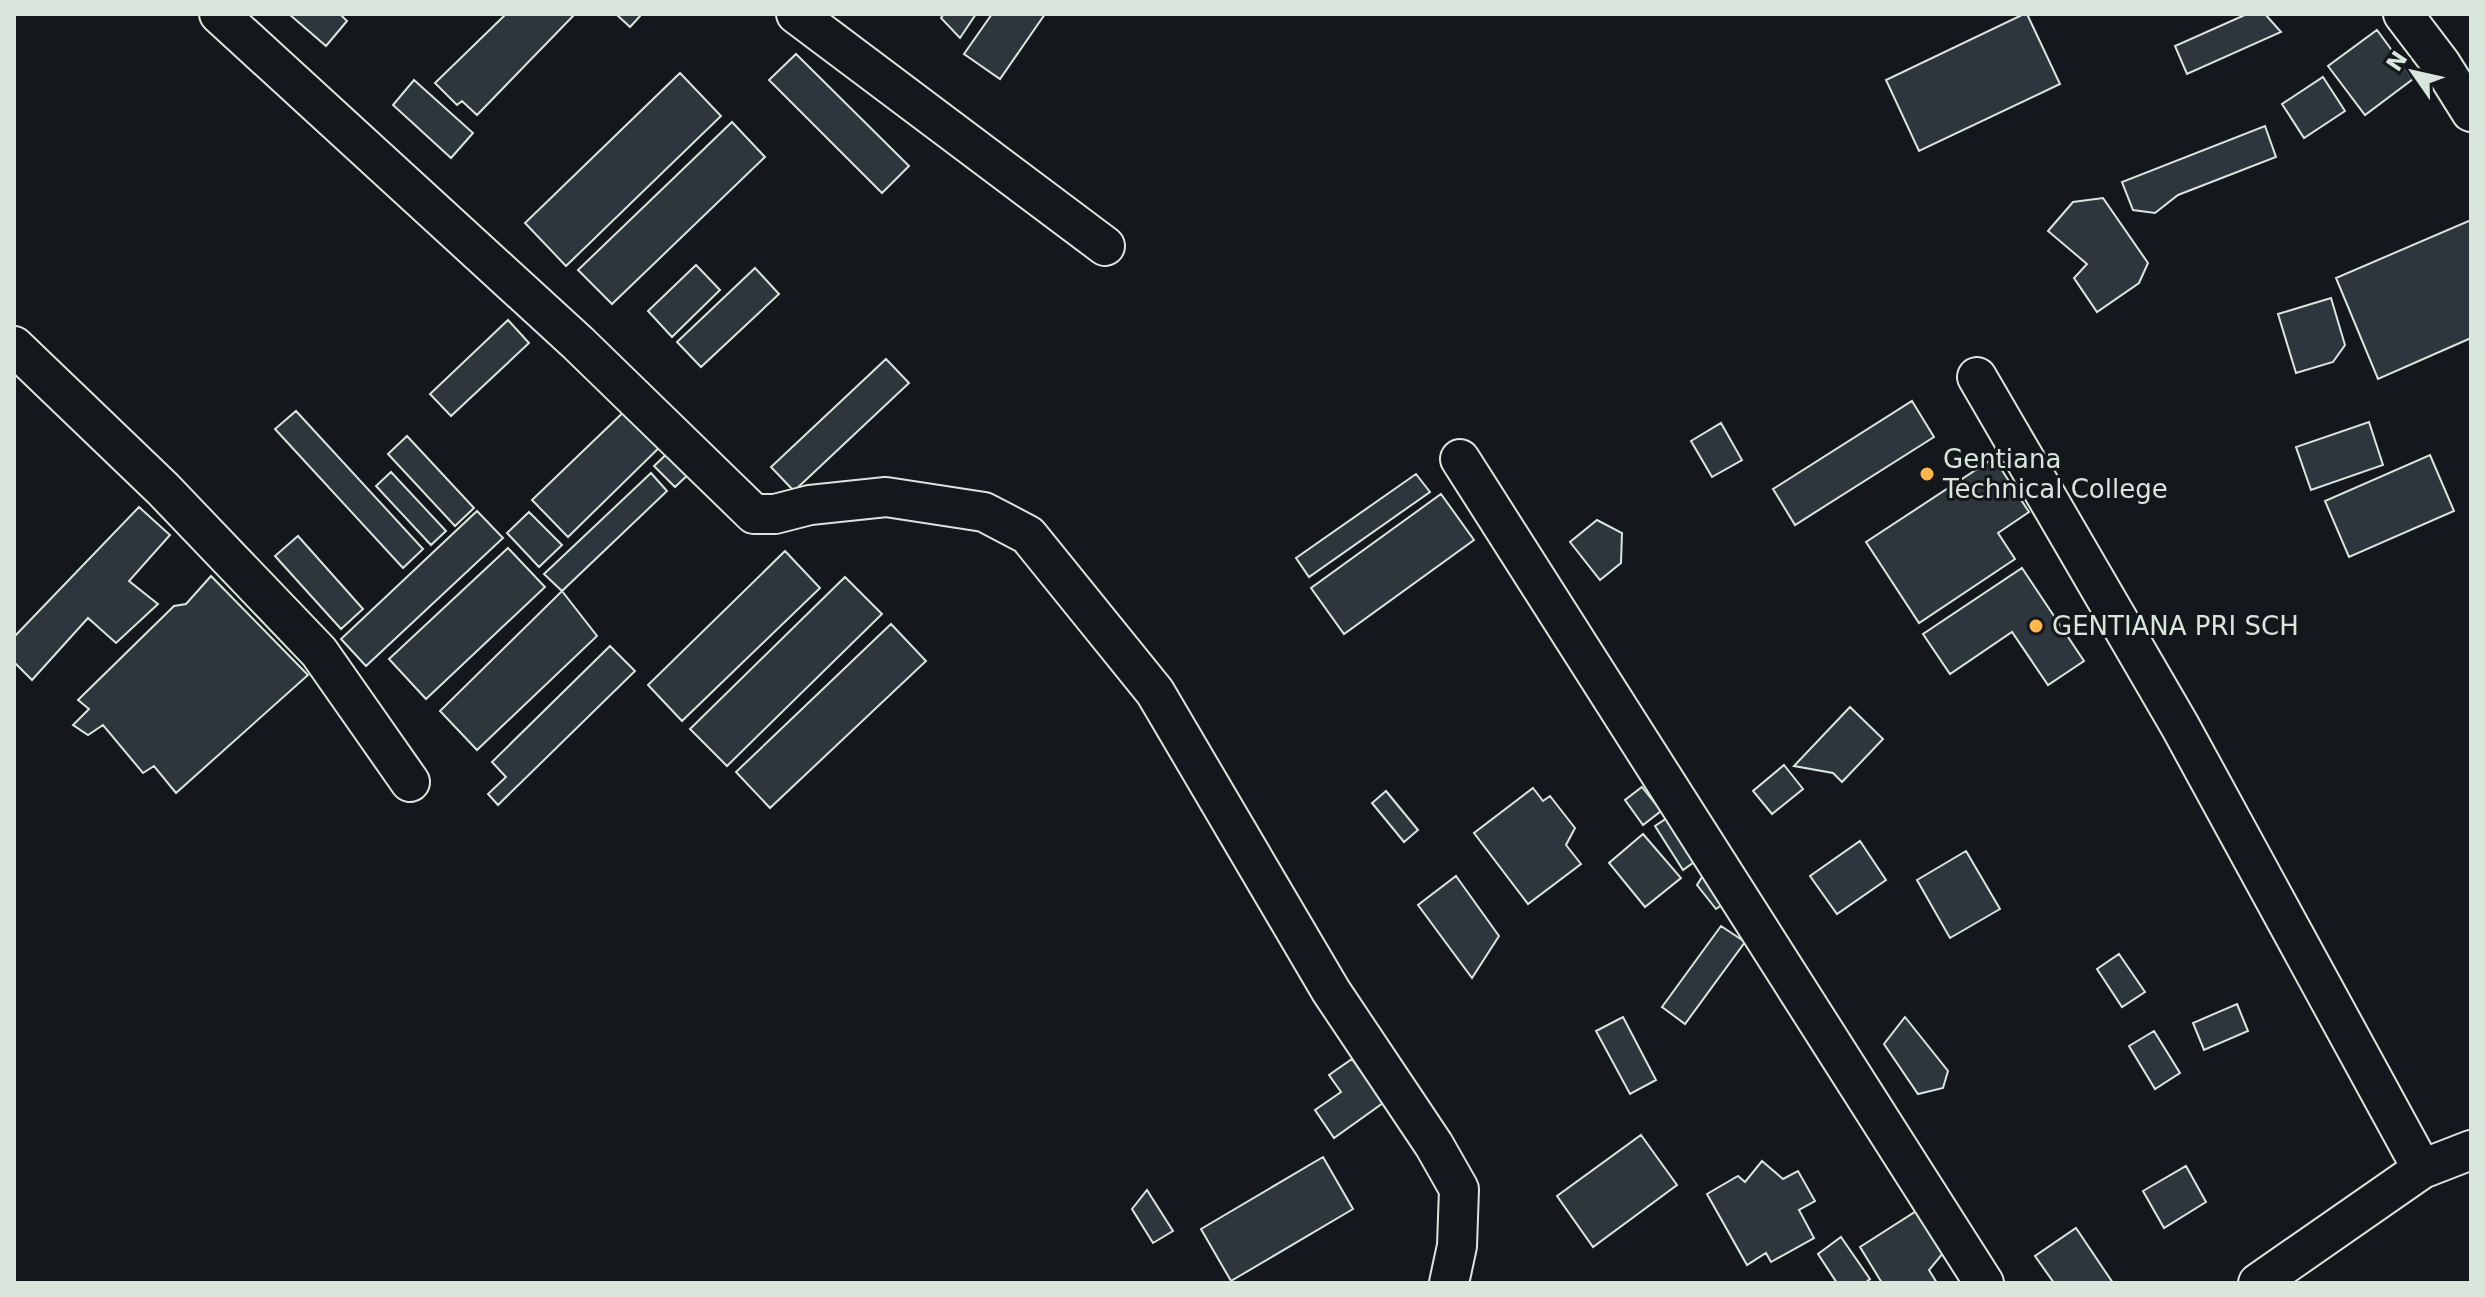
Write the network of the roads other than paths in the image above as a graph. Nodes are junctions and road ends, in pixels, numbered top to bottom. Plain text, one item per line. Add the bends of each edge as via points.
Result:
1 (219, 14) edge
2 (796, 14) edge
3 (2403, 14) edge
4 (2471, 112) edge
5 (1105, 246) dead end
6 (14, 346) edge
7 (1977, 377) dead end
8 (1460, 459) dead end
9 (410, 782) dead end
10 (2471, 1150) edge
11 (2422, 1169) junction
12 (1449, 1283) edge
13 (1984, 1283) edge
14 (2258, 1283) edge

1 - 12 street via 578,343 754,514 886,497 984,512 1028,535 1155,692 1331,991 1441,1156 1459,1189 1457,1246
2 - 5 street
3 - 4 street
6 - 9 street via 163,489 319,652
7 - 11 street via 2180,726
8 - 13 street
10 - 11 street
11 - 14 street

